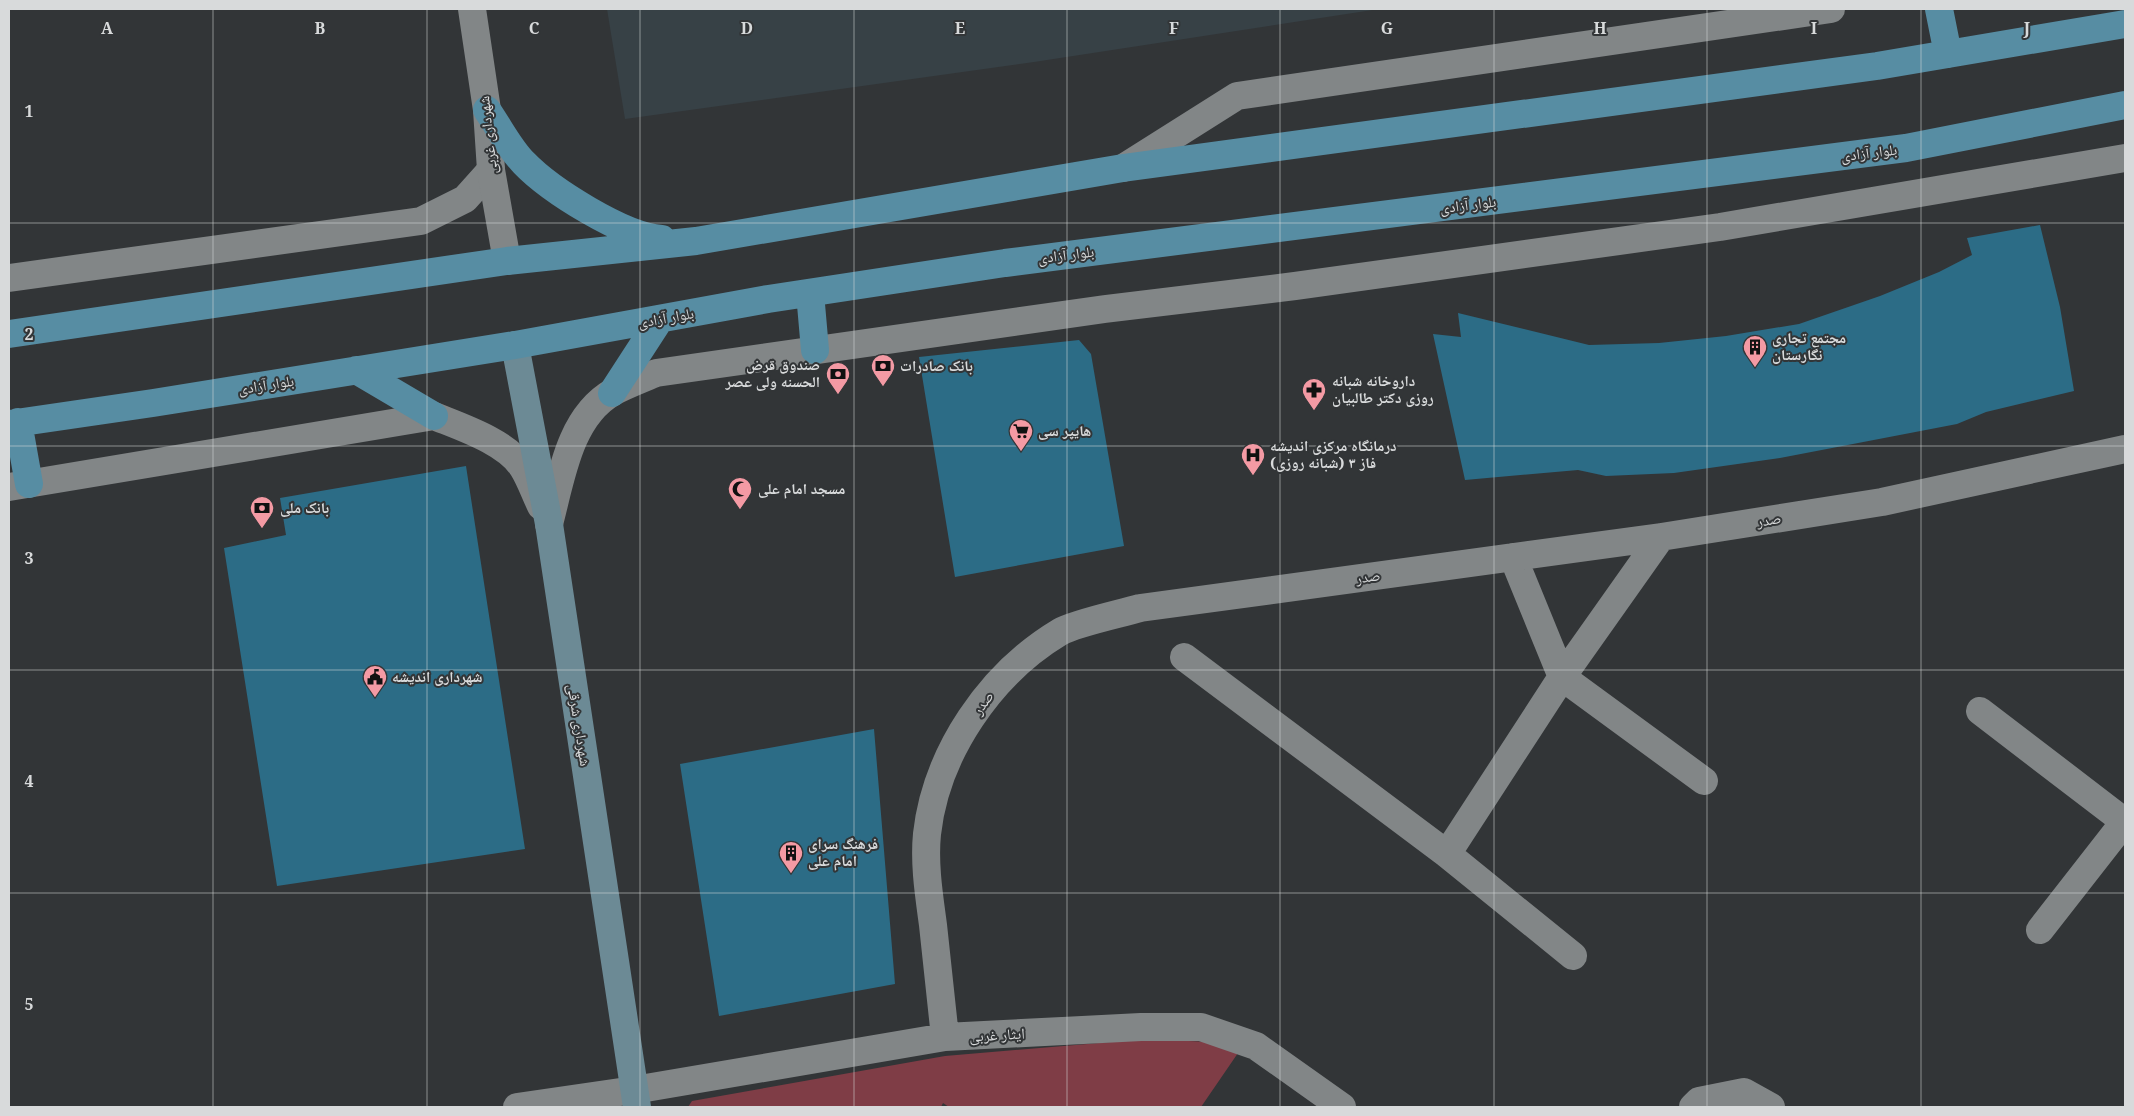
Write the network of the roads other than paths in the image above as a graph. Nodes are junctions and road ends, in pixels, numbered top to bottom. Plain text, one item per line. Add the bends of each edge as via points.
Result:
1 (472, 9) edge
2 (1831, 9) edge
3 (1939, 9) edge
4 (2125, 24) edge
5 (1948, 54) junction
6 (2125, 105) edge
7 (487, 110) junction
8 (2125, 158) edge
9 (1123, 168) junction
10 (491, 170) junction
11 (696, 241) junction
12 (507, 261) junction
13 (9, 278) edge
14 (810, 293) junction
15 (660, 318) junction
16 (9, 334) edge
17 (515, 345) junction
18 (815, 350) junction
19 (356, 370) junction
20 (612, 393) junction
21 (434, 416) junction
22 (13, 423) edge
23 (2125, 449) edge
24 (19, 485) edge
25 (549, 524) junction
26 (1661, 537) junction
27 (1513, 557) junction
28 (1184, 657) dead end
29 (1562, 677) junction
30 (1980, 711) dead end
31 (1704, 781) dead end
32 (2125, 821) edge
33 (1447, 854) junction
34 (2040, 930) dead end
35 (1573, 956) dead end
36 (945, 1037) junction
37 (635, 1099) edge
38 (517, 1107) edge
39 (1342, 1107) edge
40 (1693, 1107) edge
41 (1770, 1107) edge

1 - 7 street, شهرداری غربی
2 - 9 street via 1238,96
3 - 5 main road
4 - 5 main road
5 - 9 main road
6 - 14 main road, بلوار آزادی via 1906,148 1005,263
7 - 10 street, شهرداری غربی
7 - 11 main road via 522,161 545,183 619,226 654,238
8 - 18 street via 1720,227
9 - 11 main road
10 - 12 street, شهرداری غربی
10 - 13 street via 465,199 421,221
11 - 12 main road
12 - 16 main road
14 - 15 main road, بلوار آزادی
14 - 18 main road
15 - 17 main road, بلوار آزادی
15 - 20 main road
17 - 19 main road, بلوار آزادی
17 - 25 main road, شهرداری شرقی
18 - 20 street via 656,373
19 - 21 main road
19 - 22 main road, بلوار آزادی
20 - 25 street via 580,422
21 - 24 street
21 - 25 street via 471,431 511,453 523,467
22 - 24 main road
23 - 26 street, صدر via 1882,502
25 - 37 main road, شهرداری شرقی
26 - 27 street, صدر
26 - 29 street
27 - 29 street
27 - 36 street, صدر via 1140,608 1061,631 1014,666 992,689 954,749 936,787 927,835 928,883
28 - 33 street
29 - 31 street
29 - 33 street
30 - 32 street
32 - 34 street
33 - 35 street
36 - 37 street, ایثار غربی
36 - 39 street, ایثار غربی via 1202,1027 1256,1046
37 - 38 street, ایثار غربی
40 - 41 street via 1699,1101 1744,1092

